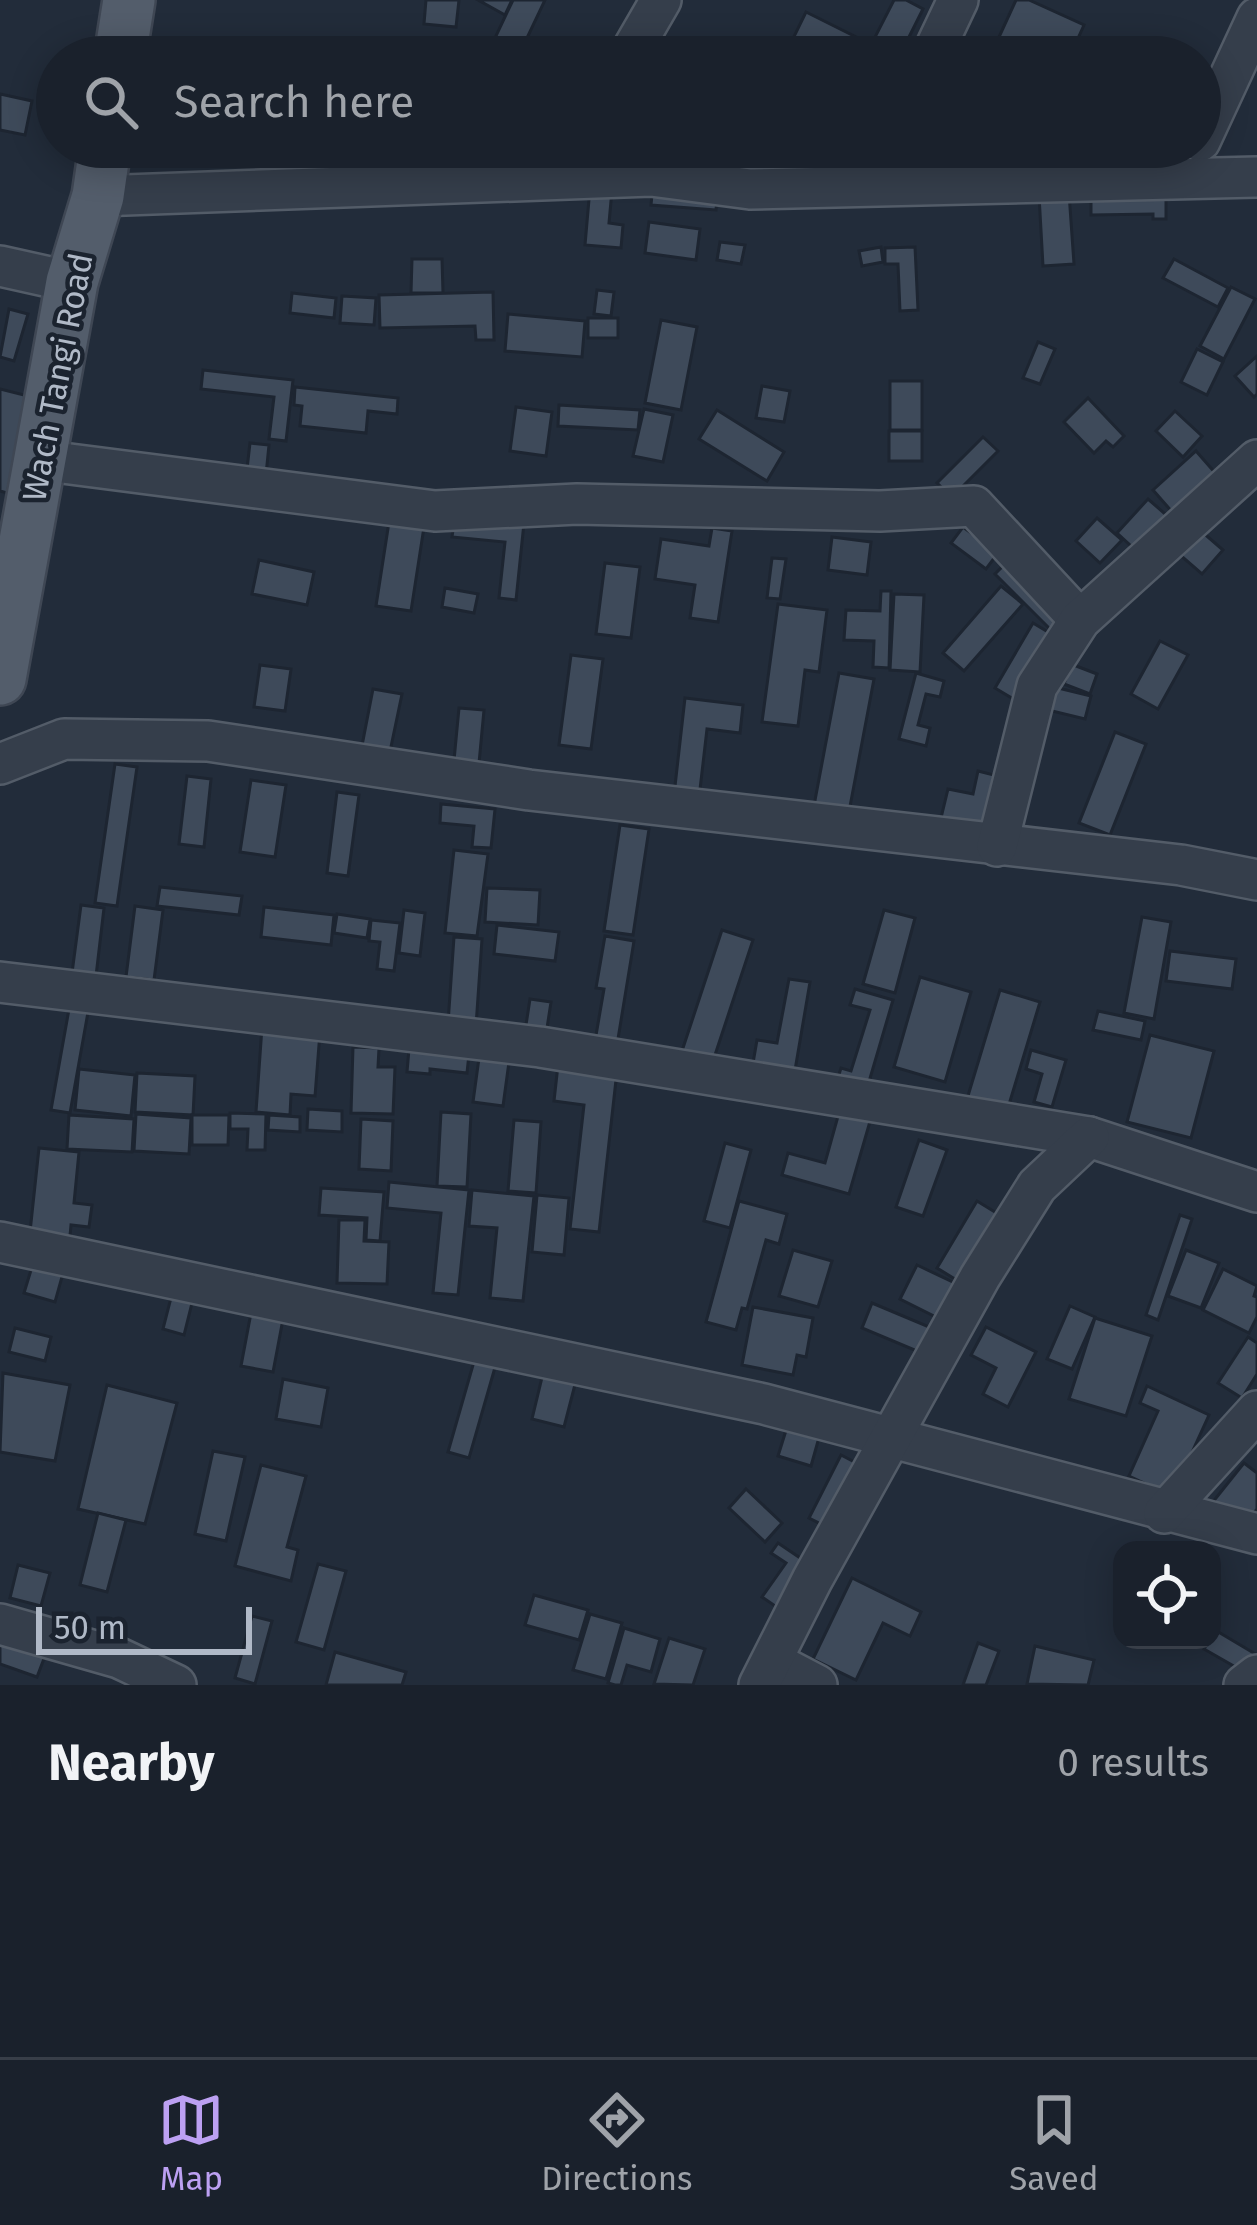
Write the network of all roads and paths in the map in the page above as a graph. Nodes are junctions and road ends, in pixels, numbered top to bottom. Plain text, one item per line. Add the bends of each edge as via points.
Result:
1 (129, 0) edge
2 (661, 0) edge
3 (958, 0) edge
4 (1257, 18) edge
5 (123, 36) edge
6 (640, 36) edge
7 (941, 36) edge
8 (1221, 95) edge
9 (1221, 165) edge
10 (878, 168) edge
11 (1048, 168) edge
12 (102, 171) edge
13 (1257, 177) edge
14 (870, 184) junction
15 (0, 266) edge
16 (72, 282) junction
17 (40, 460) junction
18 (1257, 460) edge
19 (1080, 620) junction
20 (0, 680) edge
21 (0, 764) edge
22 (997, 846) junction
23 (1257, 880) edge
24 (0, 982) edge
25 (1089, 1137) junction
26 (1257, 1192) edge
27 (0, 1242) edge
28 (1257, 1411) edge
29 (895, 1437) junction
30 (1164, 1513) junction
31 (1257, 1534) edge
32 (0, 1624) edge
33 (766, 1673) edge
34 (1257, 1675) edge
35 (176, 1685) edge
36 (817, 1685) edge
37 (1244, 1685) edge

1 - 5 main road
2 - 6 street
3 - 7 street
4 - 8 street
9 - 13 street
10 - 14 street
11 - 14 street
12 - 14 street via 651,176 750,189
12 - 16 main road, Wach Tangi Road
15 - 16 street
16 - 17 main road, Wach Tangi Road
17 - 19 street via 435,511 974,506
17 - 20 main road, Wach Tangi Road
18 - 19 street
19 - 22 street via 1037,686
21 - 22 street via 64,739 208,741 529,790
22 - 23 street
24 - 25 street via 540,1047
25 - 26 street
25 - 29 street via 1037,1186
27 - 29 street
28 - 30 street
29 - 30 street
29 - 33 street
30 - 31 street
32 - 35 street via 119,1658
33 - 36 street
34 - 37 street

